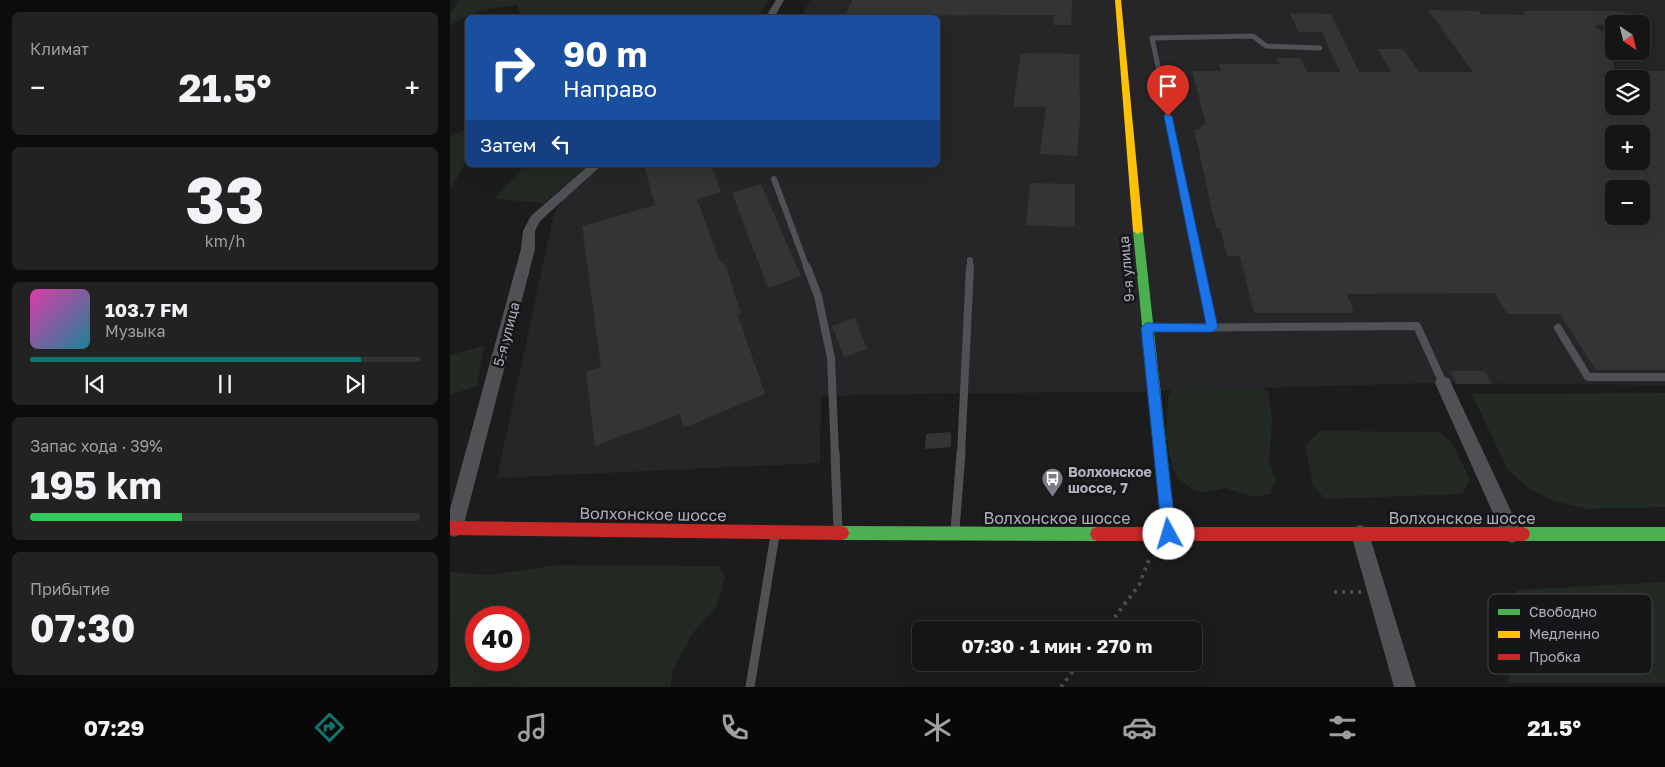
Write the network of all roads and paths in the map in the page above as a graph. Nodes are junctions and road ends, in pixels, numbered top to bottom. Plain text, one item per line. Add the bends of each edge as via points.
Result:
1 (780, 0) edge
2 (1118, 0) edge
3 (771, 15) edge
4 (1320, 48) dead end
5 (594, 167) edge
6 (774, 179) dead end
7 (970, 260) dead end
8 (1146, 328) junction
9 (1212, 328) junction
10 (1558, 328) dead end
11 (1665, 377) edge
12 (1443, 383) joint
13 (452, 528) edge
14 (838, 532) junction
15 (775, 533) junction
16 (954, 534) junction
17 (1169, 534) junction
18 (1360, 534) junction
19 (1512, 534) junction
20 (1665, 534) edge
21 (1150, 557) dead end
22 (1334, 592) dead end
23 (1360, 592) dead end
24 (1112, 621) edge
25 (1073, 671) edge
26 (750, 687) edge
27 (1061, 687) edge
28 (1405, 687) edge

1 - 3 street
2 - 8 main road, 9-я улица
4 - 9 lane via 1266,46 1253,36 1152,38
5 - 13 street, 5-я улица via 535,218 529,231 528,249
6 - 14 lane via 818,296 831,358
7 - 16 lane via 965,392
8 - 9 lane
8 - 17 main road, 9-я улица
9 - 12 lane via 1417,326
10 - 11 lane via 1588,377
12 - 19 street
13 - 15 main road, Волхонское шоссе
14 - 15 main road, Волхонское шоссе
14 - 16 main road, Волхонское шоссе
15 - 26 lane
16 - 17 main road, Волхонское шоссе
17 - 18 main road, Волхонское шоссе
18 - 19 main road, Волхонское шоссе
18 - 28 street
19 - 20 main road, Волхонское шоссе
21 - 24 path via 1139,585
22 - 23 path
25 - 27 path

